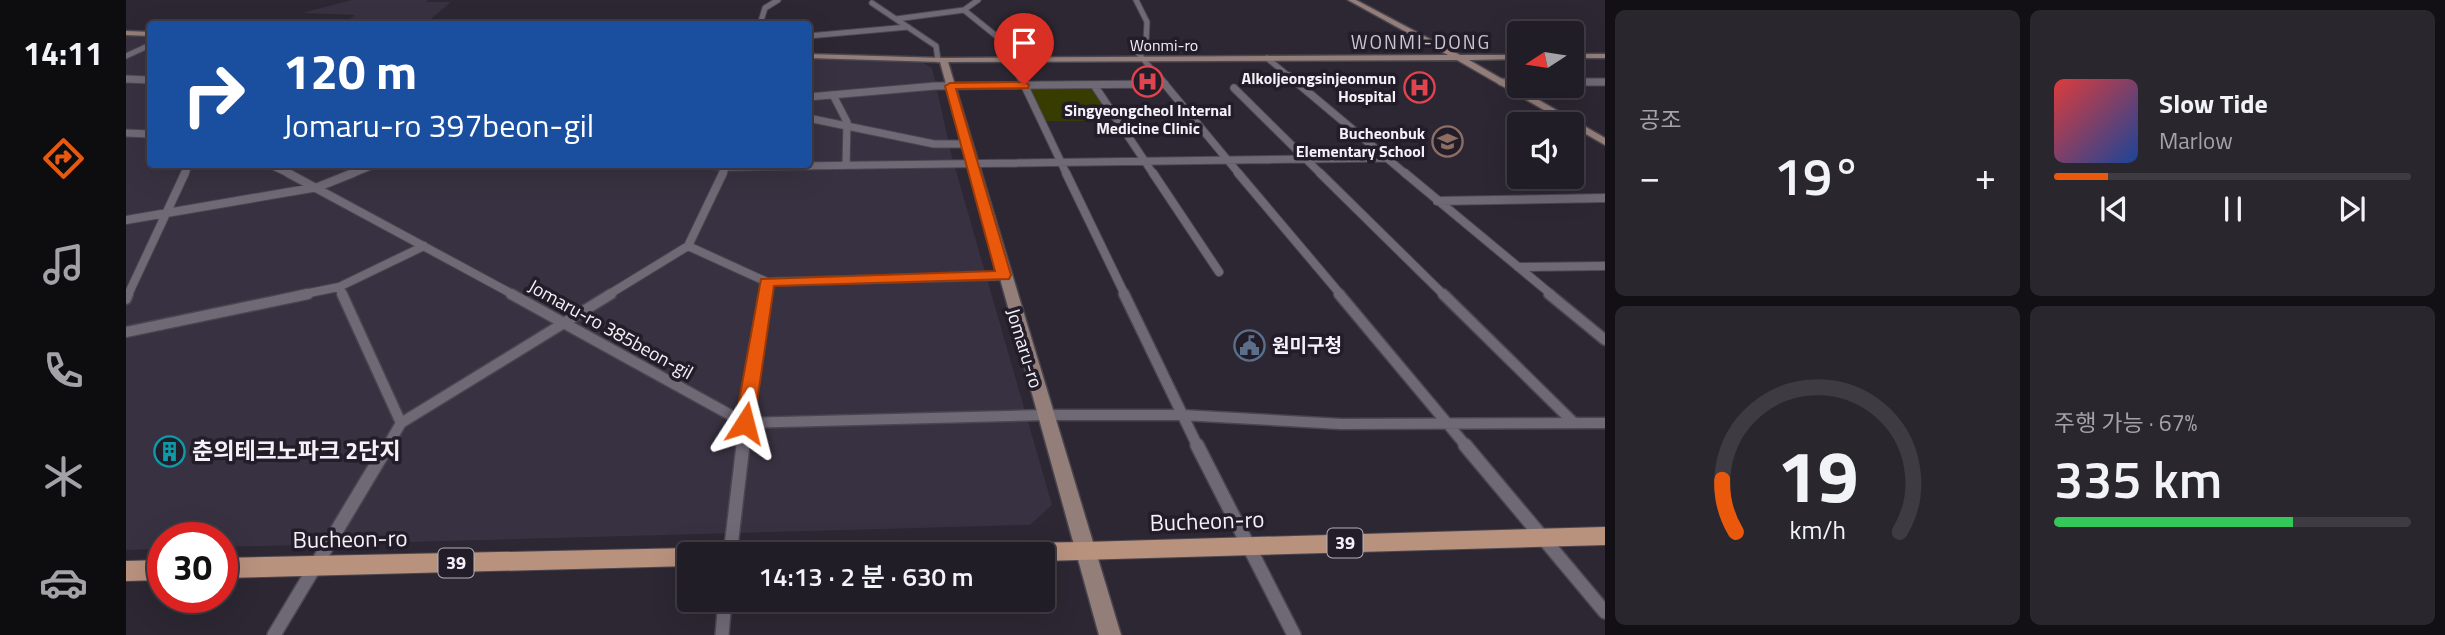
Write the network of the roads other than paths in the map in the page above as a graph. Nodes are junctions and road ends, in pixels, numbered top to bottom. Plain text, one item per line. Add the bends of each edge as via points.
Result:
1 (778, 0) edge
2 (978, 0) edge
3 (1136, 0) edge
4 (1352, 0) edge
5 (872, 3) dead end
6 (964, 10) junction
7 (896, 19) junction
8 (761, 21) edge
9 (908, 27) junction
10 (126, 33) edge
11 (147, 34) edge
12 (812, 36) edge
13 (147, 46) edge
14 (126, 56) edge
15 (812, 56) edge
16 (1584, 56) edge
17 (1605, 56) edge
18 (1458, 57) junction
19 (1507, 57) edge
20 (1266, 58) junction
21 (1144, 59) junction
22 (941, 60) junction
23 (1012, 60) junction
24 (126, 79) edge
25 (147, 80) edge
26 (1501, 82) junction
27 (1507, 82) edge
28 (1584, 82) edge
29 (1605, 82) edge
30 (1024, 85) junction
31 (1094, 85) junction
32 (1165, 85) junction
33 (950, 86) junction
34 (1234, 88) dead end
35 (833, 95) junction
36 (812, 97) edge
37 (812, 119) edge
38 (847, 125) junction
39 (126, 133) edge
40 (147, 134) edge
41 (1605, 142) edge
42 (967, 144) junction
43 (1386, 158) junction
44 (1305, 159) junction
45 (1228, 161) junction
46 (1144, 162) junction
47 (1062, 163) junction
48 (972, 164) junction
49 (812, 165) edge
50 (846, 165) junction
51 (187, 168) edge
52 (278, 168) edge
53 (365, 168) edge
54 (726, 168) edge
55 (318, 187) junction
56 (1605, 198) edge
57 (1437, 201) junction
58 (166, 213) junction
59 (126, 220) edge
60 (424, 246) junction
61 (688, 246) junction
62 (1605, 266) edge
63 (1518, 267) junction
64 (1219, 272) dead end
65 (1004, 275) junction
66 (767, 282) junction
67 (339, 287) junction
68 (126, 299) edge
69 (564, 323) junction
70 (126, 332) edge
71 (1605, 340) edge
72 (1045, 415) junction
73 (1182, 415) junction
74 (401, 423) junction
75 (745, 423) junction
76 (1574, 423) junction
77 (1605, 423) edge
78 (1448, 425) junction
79 (1605, 536) edge
80 (1542, 537) junction
81 (731, 542) edge
82 (1248, 546) junction
83 (1055, 551) edge
84 (1086, 551) junction
85 (677, 557) edge
86 (316, 566) junction
87 (238, 568) edge
88 (126, 570) edge
89 (147, 570) edge
90 (724, 612) edge
91 (1605, 612) edge
92 (274, 635) edge
93 (722, 635) edge
94 (1110, 635) edge
95 (1294, 635) edge

1 - 8 street via 765,8
2 - 6 street
3 - 21 street via 1147,22 1146,43 1134,48
4 - 18 street
5 - 7 street
6 - 7 street
6 - 23 street via 1000,39
7 - 9 street
9 - 12 street
9 - 22 street via 936,46
10 - 11 street
13 - 14 street
15 - 22 street, Wonmi-ro
16 - 17 street
18 - 19 street, Wonmi-ro
18 - 20 street, Wonmi-ro
18 - 26 street
20 - 21 street, Wonmi-ro
20 - 43 street
21 - 23 street, Wonmi-ro
21 - 32 street
22 - 23 street, Wonmi-ro
22 - 33 street, Jomaru-ro
23 - 30 street
24 - 25 street
26 - 27 street
26 - 41 street
28 - 29 street
30 - 31 street
30 - 33 street
30 - 47 street
31 - 32 street
31 - 46 street
32 - 45 street
33 - 35 street
33 - 42 street, Jomaru-ro
34 - 44 street
35 - 36 street
35 - 38 street
37 - 38 street
38 - 42 street via 934,144
38 - 50 street
39 - 40 street
42 - 48 street, Jomaru-ro
43 - 44 street
43 - 57 street
44 - 45 street
44 - 76 street
45 - 46 street
45 - 78 street
46 - 47 street
46 - 64 street
47 - 48 street
47 - 73 street
48 - 50 street
48 - 65 street, Jomaru-ro
49 - 50 street
51 - 58 street
52 - 55 street, Jomaru-ro 385beon-gil
53 - 55 street
54 - 61 street
55 - 58 street
55 - 60 street, Jomaru-ro 385beon-gil
56 - 57 street
57 - 63 street
58 - 59 street
58 - 68 street
60 - 67 street
60 - 69 street, Jomaru-ro 385beon-gil
61 - 66 street
61 - 69 street
62 - 63 street
63 - 71 street
65 - 66 street
65 - 72 street, Jomaru-ro
66 - 75 street
67 - 70 street
67 - 74 street
69 - 74 street
69 - 75 street, Jomaru-ro 385beon-gil
72 - 73 street
72 - 75 street
72 - 84 street, Jomaru-ro
73 - 78 street
73 - 82 street
74 - 86 street
75 - 81 street
76 - 77 street
76 - 78 street
78 - 80 street
79 - 80 main road, Bucheon-ro / 39
80 - 82 main road, Bucheon-ro / 39
80 - 91 street
82 - 84 main road, Bucheon-ro / 39
82 - 95 street
83 - 84 main road, Bucheon-ro / 39
84 - 94 street, Jomaru-ro
85 - 86 main road, Bucheon-ro / 39
86 - 87 main road, Bucheon-ro / 39
86 - 92 street
88 - 89 main road
90 - 93 street

